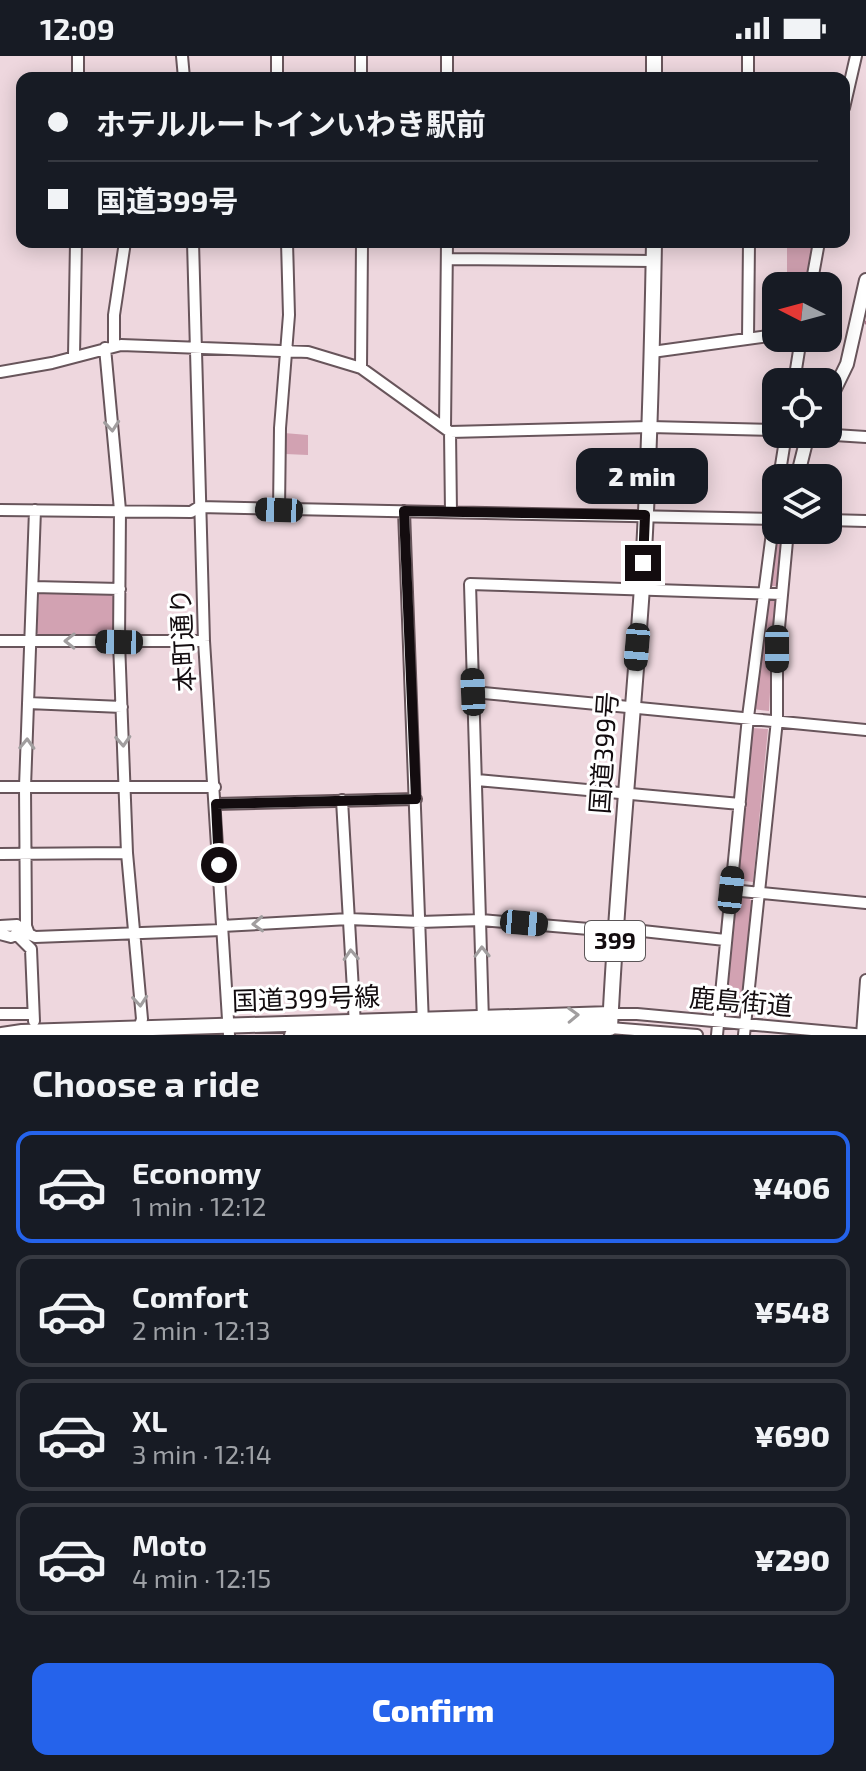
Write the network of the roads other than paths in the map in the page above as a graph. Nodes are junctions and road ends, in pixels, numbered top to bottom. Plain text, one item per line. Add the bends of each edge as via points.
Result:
1 (856, 56) edge
2 (850, 81) edge
3 (76, 248) edge
4 (124, 248) edge
5 (193, 248) edge
6 (287, 248) edge
7 (362, 248) edge
8 (447, 248) edge
9 (654, 248) edge
10 (749, 248) edge
11 (818, 248) edge
12 (447, 259) junction
13 (653, 261) junction
14 (814, 272) edge
15 (866, 280) edge
16 (762, 337) edge
17 (748, 339) junction
18 (110, 347) junction
19 (195, 347) junction
20 (284, 351) junction
21 (652, 352) junction
22 (74, 356) junction
23 (361, 368) junction
24 (0, 372) edge
25 (842, 374) edge
26 (650, 427) junction
27 (448, 430) junction
28 (762, 430) edge
29 (842, 436) edge
30 (866, 437) edge
31 (199, 507) junction
32 (0, 510) edge
33 (35, 510) junction
34 (120, 510) junction
35 (279, 510) junction
36 (404, 511) junction
37 (451, 512) junction
38 (645, 515) junction
39 (762, 519) edge
40 (842, 520) edge
41 (866, 521) edge
42 (772, 544) edge
43 (787, 544) edge
44 (33, 587) junction
45 (642, 587) junction
46 (120, 589) junction
47 (765, 593) junction
48 (782, 594) junction
49 (0, 641) edge
50 (31, 641) junction
51 (204, 641) junction
52 (119, 642) junction
53 (473, 692) junction
54 (28, 703) junction
55 (632, 706) junction
56 (122, 707) junction
57 (748, 717) junction
58 (777, 720) junction
59 (866, 730) edge
60 (477, 780) junction
61 (125, 786) junction
62 (0, 787) edge
63 (25, 787) junction
64 (215, 787) junction
65 (626, 794) junction
66 (416, 799) junction
67 (342, 800) junction
68 (216, 804) junction
69 (740, 804) junction
70 (26, 853) junction
71 (127, 853) junction
72 (0, 854) edge
73 (731, 890) junction
74 (758, 892) junction
75 (866, 903) edge
76 (349, 919) junction
77 (481, 920) junction
78 (420, 922) junction
79 (0, 926) edge
80 (222, 928) junction
81 (615, 928) junction
82 (23, 933) junction
83 (0, 934) edge
84 (133, 935) junction
85 (725, 940) junction
86 (866, 980) edge
87 (0, 1014) edge
88 (719, 1022) junction
89 (610, 1026) edge
90 (483, 1028) edge
91 (423, 1029) edge
92 (228, 1030) edge
93 (355, 1030) edge
94 (745, 1030) edge
95 (138, 1032) edge
96 (2, 1035) edge
97 (292, 1035) edge
98 (697, 1035) edge
99 (717, 1035) edge
100 (863, 1035) edge

1 - 2 street
3 - 22 street
4 - 18 street
5 - 19 street, 本町通り
6 - 20 street
7 - 23 street
8 - 12 street
9 - 13 highway, 国道399号 / 399
10 - 17 street
11 - 14 street
12 - 13 street
12 - 27 street
13 - 21 highway, 国道399号 / 399
15 - 25 main road
16 - 17 street
17 - 21 street
18 - 19 street
18 - 22 street
18 -> 34 street
19 - 20 street
19 - 31 street, 本町通り
20 - 23 street via 320,354
20 - 35 street
21 - 26 highway, 国道399号 / 399
22 - 24 street
23 - 27 street
26 - 27 street
26 - 28 street
26 - 38 highway, 国道399号 / 399
27 - 37 street
29 - 30 street
31 - 34 street via 191,512
31 - 35 street
31 - 51 street, 本町通り
32 - 33 street
33 - 34 street
33 - 44 street
34 - 46 street
35 - 36 street
36 - 37 street
36 - 66 street
37 - 38 street
38 - 39 street
38 - 45 highway, 国道399号 / 399
40 - 41 street
42 - 47 street
43 - 48 street
44 - 46 street
44 - 50 street
45 - 47 street
45 - 53 street via 470,584
45 - 55 highway, 国道399号 / 399
46 - 52 street
47 - 48 street
47 - 57 street
48 - 58 street
49 - 50 street
52 -> 50 street
50 - 54 street
51 - 52 street
51 - 64 street, 本町通り
52 - 56 street
53 - 55 street
53 - 60 street
54 - 56 street
63 -> 54 street
55 - 57 street
55 - 65 highway, 国道399号 / 399
56 -> 61 street
57 - 58 street
57 - 69 street
58 - 59 street
58 - 74 street
60 - 65 street
60 - 77 street
61 - 63 street
61 - 64 street
61 - 71 street
62 - 63 street
63 - 70 street
64 - 68 street, 本町通り
65 - 69 street
65 - 81 highway, 国道399号 / 399
66 - 67 street
66 - 78 street
67 - 68 street
67 - 76 street
68 - 80 street, 本町通り
69 - 73 street
70 - 71 street
70 - 72 street
70 - 82 street
71 - 84 street
73 - 74 street
73 - 85 street
74 - 75 street
74 - 94 street
76 - 78 street
76 -> 80 street
93 -> 76 street
77 - 78 street
77 - 81 street
90 -> 77 street
78 - 91 street
79 - 82 street via 17,925
80 - 84 street
80 - 92 street, 本町通り
81 - 85 street
81 - 89 highway, 国道399号 / 399
82 - 83 street
82 - 84 street
82 - 87 street via 31,949 34,1018
84 -> 95 street via 142,1019
85 - 88 street
86 - 100 street
88 - 89 street, 鹿島街道 via 637,1014
88 - 94 street, 鹿島街道
88 - 99 street
89 - 90 highway, 国道399号線
89 - 98 street, 鹿島街道
90 - 91 highway, 国道399号線
91 - 93 highway, 国道399号線
92 - 93 highway, 国道399号線
92 - 95 highway, 国道399号線
93 - 97 highway, 国道399号線
94 - 100 street, 鹿島街道
95 - 96 highway, 国道399号線

